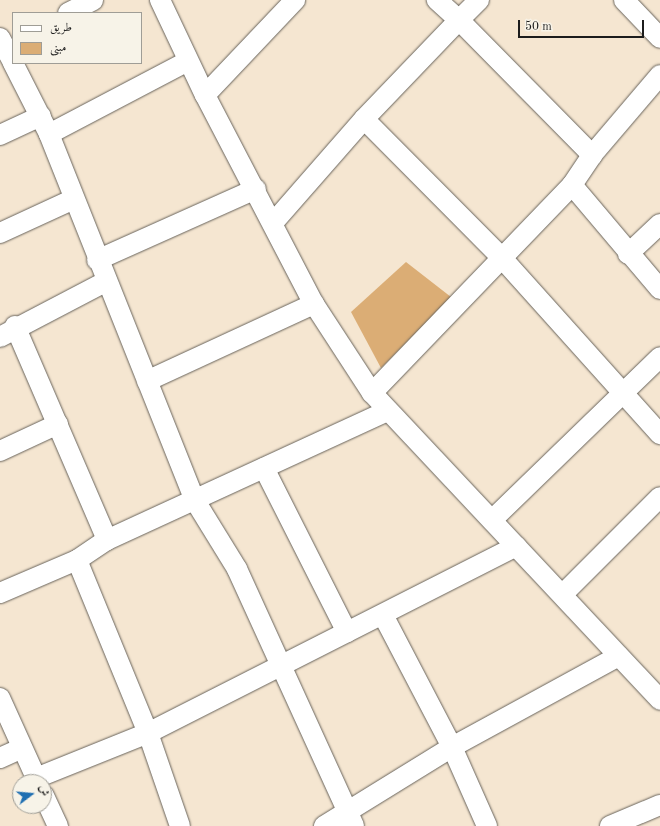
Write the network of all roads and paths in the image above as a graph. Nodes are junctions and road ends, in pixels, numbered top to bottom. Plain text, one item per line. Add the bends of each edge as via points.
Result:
1 (93, 0) edge
2 (160, 0) edge
3 (295, 0) edge
4 (437, 0) edge
5 (479, 0) edge
6 (624, 0) edge
7 (70, 12) edge
8 (459, 20) junction
9 (660, 38) edge
10 (188, 60) junction
11 (16, 64) edge
12 (660, 75) edge
13 (205, 95) junction
14 (364, 119) junction
15 (45, 125) junction
16 (0, 135) edge
17 (592, 155) junction
18 (572, 184) junction
19 (256, 190) junction
20 (74, 199) junction
21 (273, 223) junction
22 (660, 224) edge
23 (0, 233) edge
24 (628, 254) junction
25 (501, 258) junction
26 (96, 260) junction
27 (105, 282) junction
28 (660, 289) edge
29 (314, 304) junction
30 (8, 331) edge
31 (660, 357) edge
32 (147, 381) junction
33 (623, 390) junction
34 (372, 392) junction
35 (388, 411) junction
36 (58, 424) junction
37 (660, 434) edge
38 (0, 451) edge
39 (264, 468) junction
40 (660, 497) edge
41 (194, 499) junction
42 (492, 520) junction
43 (107, 540) junction
44 (516, 546) junction
45 (77, 560) junction
46 (0, 593) edge
47 (562, 594) junction
48 (383, 615) junction
49 (347, 632) junction
50 (620, 656) junction
51 (278, 666) junction
52 (0, 698) edge
53 (660, 700) edge
54 (148, 733) junction
55 (452, 747) junction
56 (22, 748) junction
57 (0, 758) edge
58 (34, 774) edge
59 (52, 779) edge
60 (660, 805) edge
61 (52, 813) edge
62 (351, 820) edge
63 (58, 826) edge
64 (180, 826) edge
65 (324, 826) edge
66 (487, 826) edge
67 (610, 826) edge

1 - 7 street
2 - 10 street
3 - 13 street
4 - 8 street
5 - 8 street
6 - 9 street
8 - 14 street
8 - 17 street
10 - 13 street
10 - 15 street
11 - 15 street
12 - 17 street
13 - 19 street
14 - 21 street
14 - 25 street
15 - 16 street
15 - 20 street
17 - 18 street
18 - 24 street
18 - 25 street
19 - 21 street
19 - 26 street
20 - 23 street
20 - 26 street
21 - 29 street
22 - 24 street
24 - 28 street
25 - 33 street
25 - 34 street
26 - 27 street
27 - 30 street
27 - 32 street
29 - 32 street
29 - 34 street
30 - 36 street
31 - 33 street
32 - 41 street
33 - 37 street
33 - 42 street
34 - 35 street
35 - 39 street
35 - 42 street
36 - 38 street
36 - 43 street
39 - 41 street
39 - 49 street
40 - 47 street
41 - 43 street
41 - 51 street via 237,569
42 - 44 street
43 - 45 street
44 - 47 street
44 - 48 street
45 - 46 street
45 - 54 street
47 - 50 street
48 - 49 street
48 - 55 street
49 - 51 street
50 - 53 street
50 - 55 street
51 - 54 street
51 - 62 street
52 - 56 street
54 - 59 street
54 - 64 street
55 - 62 street
55 - 66 street
56 - 57 street
56 - 58 street
60 - 67 street
61 - 63 street
62 - 65 street

